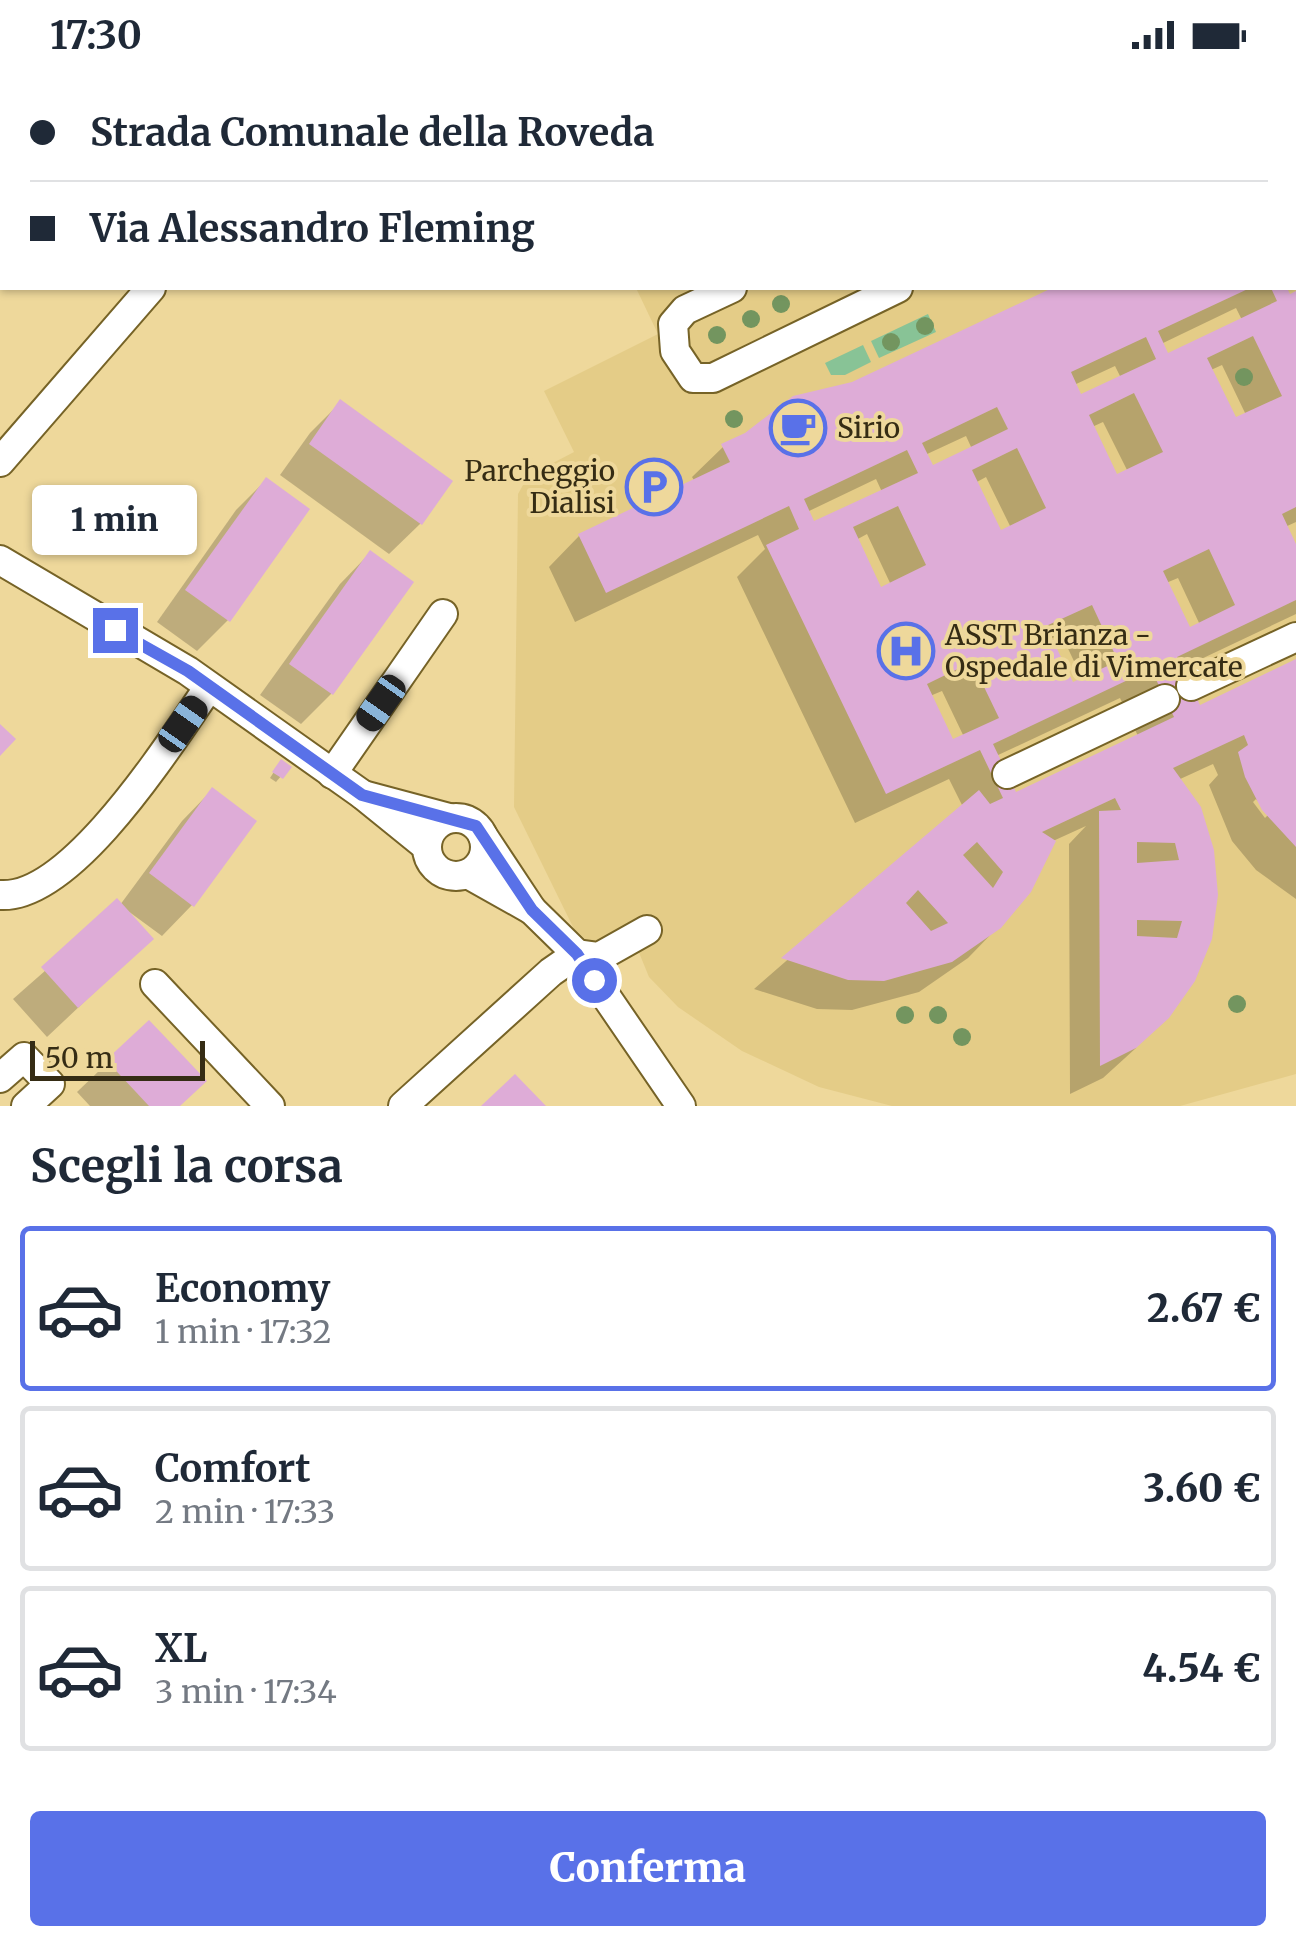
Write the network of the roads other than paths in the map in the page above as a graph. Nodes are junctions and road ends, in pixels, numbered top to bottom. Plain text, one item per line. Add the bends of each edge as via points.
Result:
1 (149, 290) edge
2 (728, 290) edge
3 (894, 290) edge
4 (0, 462) edge
5 (0, 560) edge
6 (443, 614) dead end
7 (1296, 637) edge
8 (210, 686) junction
9 (1191, 686) dead end
10 (1165, 699) dead end
11 (332, 774) junction
12 (1007, 774) dead end
13 (362, 795) junction
14 (450, 818) junction
15 (481, 833) junction
16 (426, 846) junction
17 (468, 874) junction
18 (0, 895) edge
19 (532, 910) junction
20 (647, 930) dead end
21 (577, 954) junction
22 (155, 984) dead end
23 (0, 1078) edge
24 (26, 1106) edge
25 (270, 1106) edge
26 (403, 1106) edge
27 (681, 1106) edge

1 - 4 street
2 - 3 street via 685,310 673,324 675,352 693,378 713,378
5 - 8 street
6 - 11 street
7 - 9 street
8 - 11 street
8 - 18 street via 82,856 18,896
10 - 12 street
11 - 13 street
13 - 14 street
13 - 16 street
14 - 15 street via 468,820
14 - 16 street via 434,828
15 - 17 street via 484,851
15 - 19 street
16 - 17 street via 440,871
17 - 19 street
19 - 21 street
20 - 21 street via 599,957
21 - 26 street
21 - 27 street
22 - 25 street
23 - 24 street via 24,1057 50,1084

